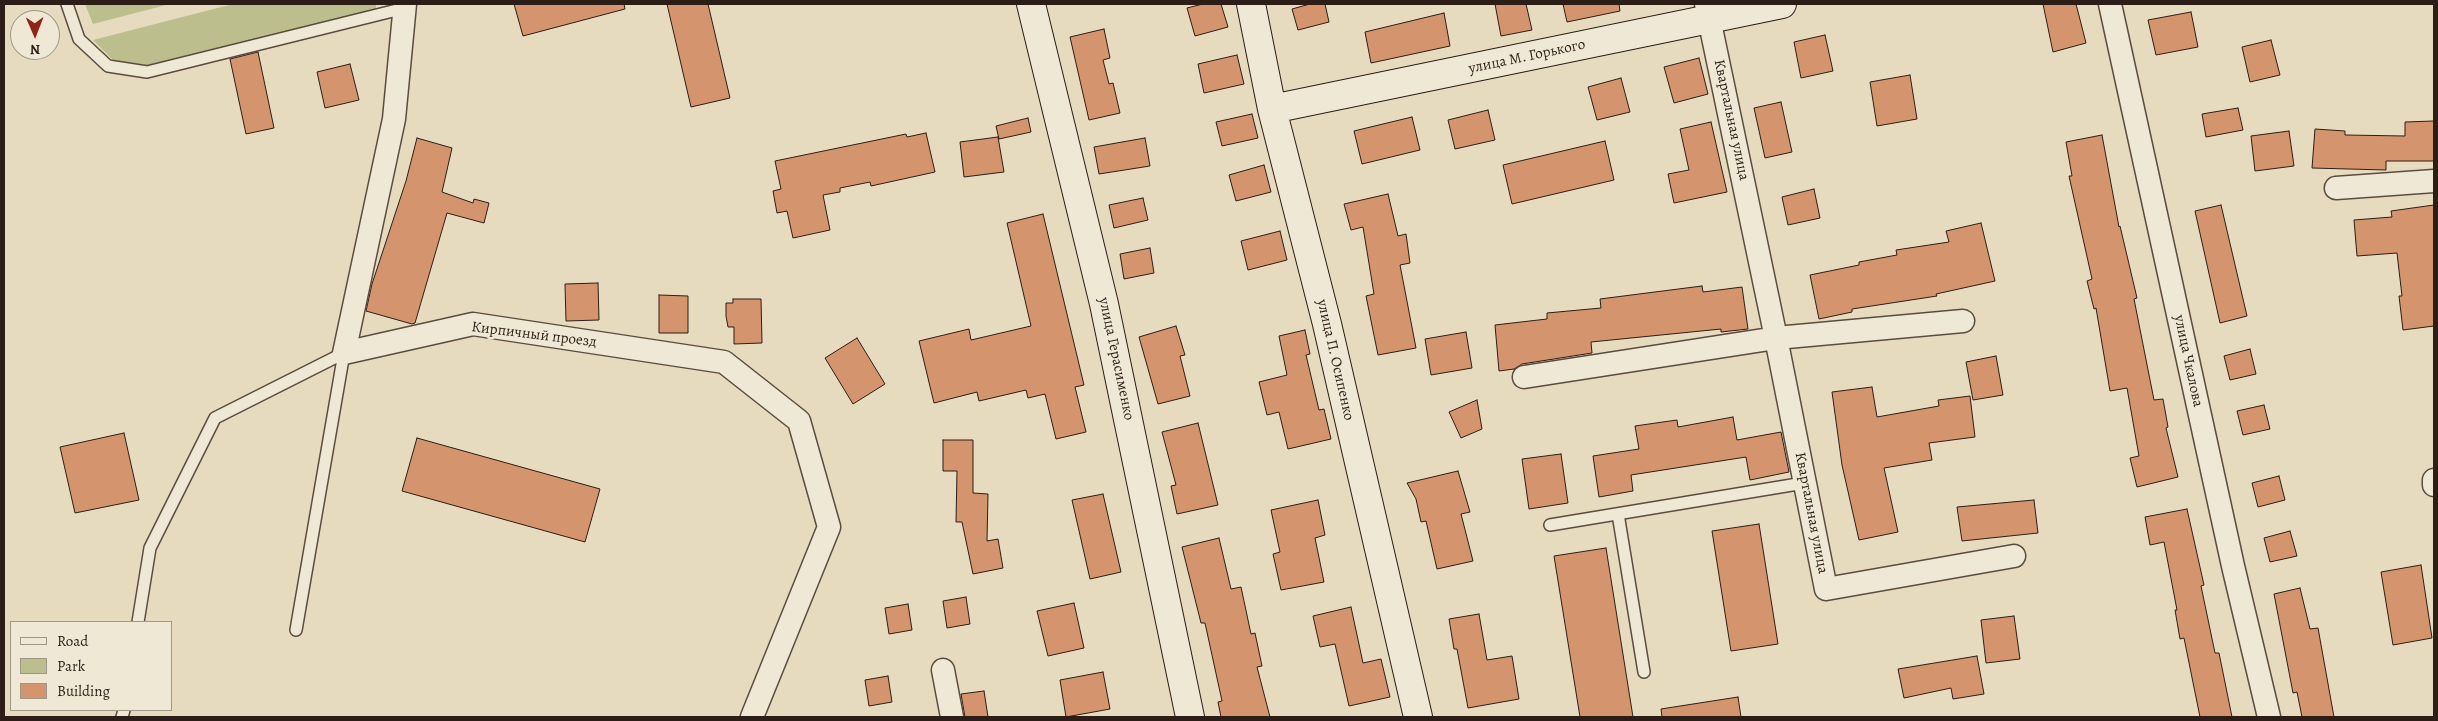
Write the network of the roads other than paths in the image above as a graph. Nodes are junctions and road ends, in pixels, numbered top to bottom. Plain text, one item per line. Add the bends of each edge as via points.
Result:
1 (67, 4) edge
2 (1031, 4) edge
3 (1251, 4) edge
4 (1782, 4) edge
5 (2110, 4) edge
6 (405, 6) edge
7 (1708, 11) edge
8 (1272, 110) junction
9 (2434, 181) edge
10 (2336, 188) dead end
11 (1963, 321) dead end
12 (1776, 338) junction
13 (344, 354) junction
14 (1524, 377) dead end
15 (2434, 480) edge
16 (1804, 483) junction
17 (2434, 485) edge
18 (1618, 514) junction
19 (1550, 525) dead end
20 (2014, 556) dead end
21 (138, 621) edge
22 (296, 630) dead end
23 (943, 670) dead end
24 (1644, 672) dead end
25 (752, 717) edge
26 (952, 717) edge
27 (1190, 717) edge
28 (1418, 717) edge
29 (2269, 717) edge

1 - 6 lane via 79,39 108,66 147,72
2 - 27 main road, улица Герасименко via 1104,304
3 - 8 main road, улица П. Осипенко
4 - 7 main road, улица М. Горького
5 - 29 street, улица Чкалова
6 - 13 street via 394,120
7 - 8 main road, улица М. Горького
7 - 12 street, Квартальная улица
8 - 28 main road, улица П. Осипенко via 1327,324
9 - 10 street
11 - 12 street
12 - 14 street
12 - 16 street, Квартальная улица
13 - 21 lane via 216,418 150,548
13 - 22 lane
13 - 25 street, Кирпичный проезд via 473,324 724,362 799,421 830,527
15 - 17 street
16 - 18 lane
16 - 20 street, Квартальная улица via 1826,589
18 - 19 lane
18 - 24 lane
23 - 26 street

